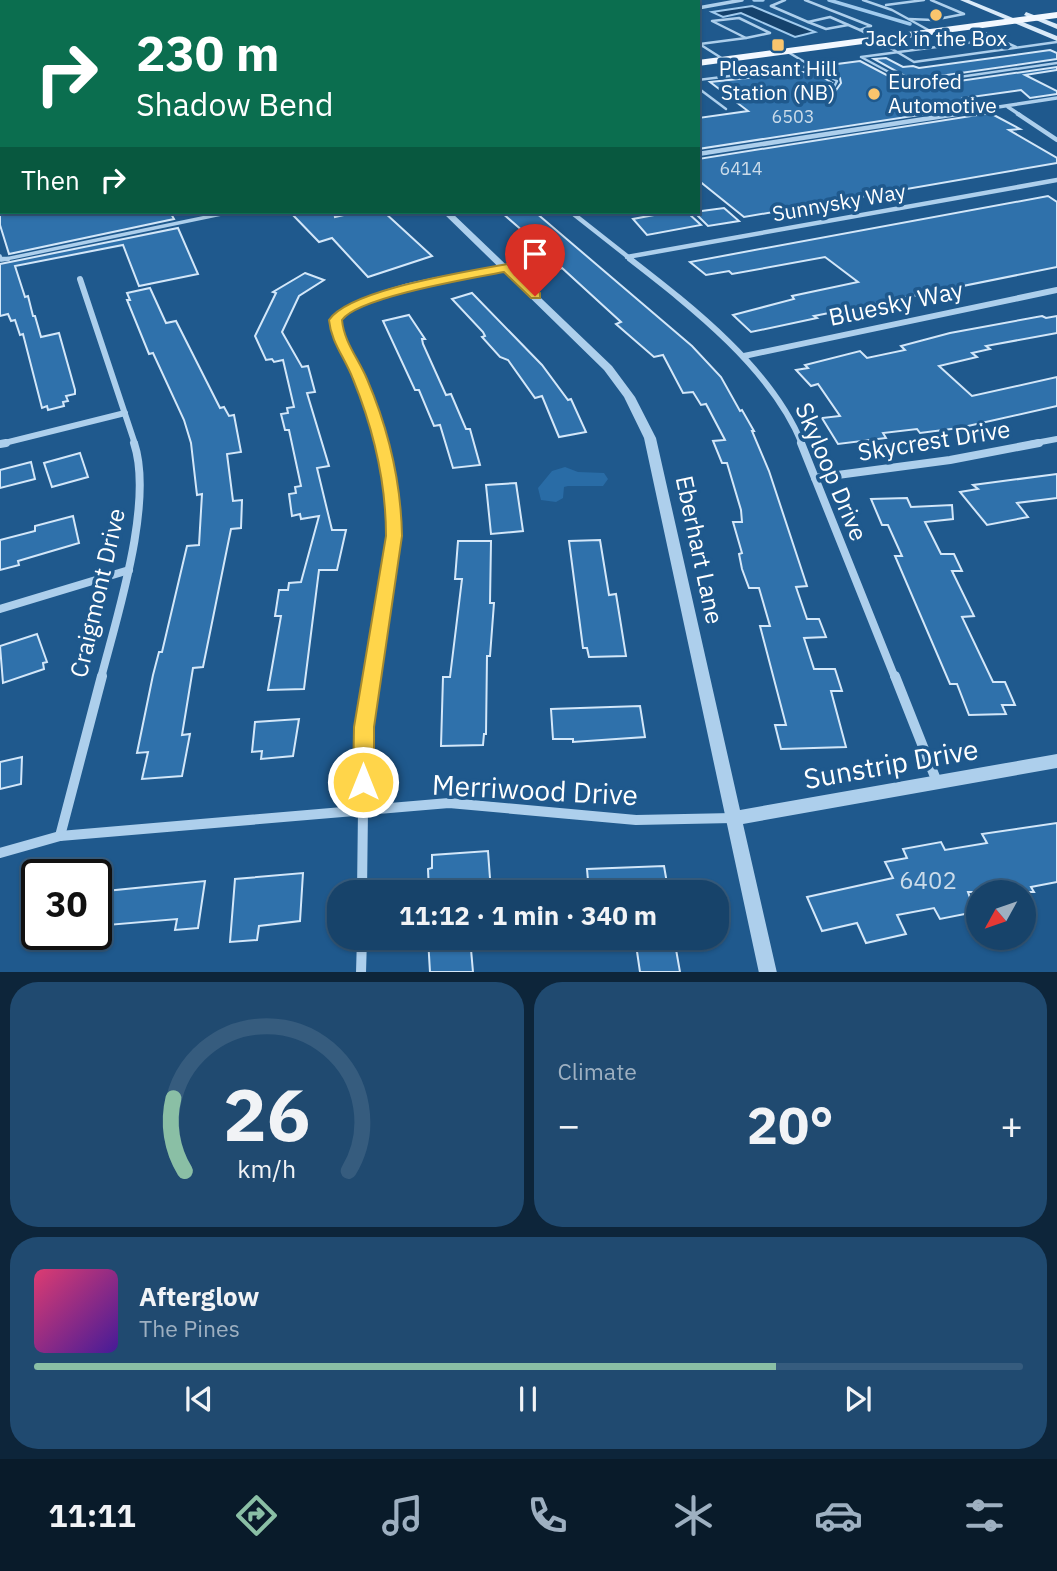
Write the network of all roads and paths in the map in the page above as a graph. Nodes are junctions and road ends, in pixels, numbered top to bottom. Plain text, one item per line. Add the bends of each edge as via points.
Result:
1 (742, 0) edge
2 (783, 0) edge
3 (805, 0) edge
4 (863, 0) edge
5 (924, 0) edge
6 (931, 0) edge
7 (963, 0) edge
8 (771, 6) joint
9 (882, 6) junction
10 (700, 8) edge
11 (1057, 15) edge
12 (1018, 16) junction
13 (1036, 18) junction
14 (909, 19) junction
15 (808, 22) junction
16 (848, 25) junction
17 (971, 27) junction
18 (1057, 27) edge
19 (860, 30) junction
20 (932, 32) junction
21 (746, 38) junction
22 (876, 39) junction
23 (997, 39) junction
24 (1057, 41) edge
25 (700, 44) edge
26 (700, 45) edge
27 (1019, 48) junction
28 (786, 51) junction
29 (894, 51) junction
30 (723, 59) junction
31 (700, 63) edge
32 (1057, 63) edge
33 (811, 66) junction
34 (700, 80) edge
35 (700, 90) edge
36 (806, 93) dead end
37 (1057, 98) edge
38 (1007, 106) junction
39 (726, 109) dead end
40 (1057, 140) edge
41 (700, 154) edge
42 (1057, 180) edge
43 (221, 214) edge
44 (448, 214) edge
45 (573, 214) edge
46 (627, 257) junction
47 (0, 259) edge
48 (507, 268) junction
49 (80, 279) dead end
50 (1057, 290) edge
51 (744, 356) junction
52 (125, 413) junction
53 (1057, 439) edge
54 (0, 444) edge
55 (815, 478) junction
56 (128, 570) junction
57 (0, 609) edge
58 (1057, 761) edge
59 (937, 783) junction
60 (363, 812) junction
61 (734, 818) junction
62 (60, 836) junction
63 (0, 853) edge
64 (362, 880) edge
65 (362, 950) edge
66 (361, 972) edge
67 (768, 972) edge

1 - 10 street
2 - 8 lane
3 - 19 lane via 871,26
4 - 9 lane
5 - 9 lane
6 - 14 lane via 964,15
7 - 12 main road
8 - 15 lane
9 - 14 lane
11 - 13 main road
12 - 13 main road
12 - 17 main road
12 - 24 main road
13 - 18 main road
14 - 20 lane
15 - 16 lane via 826,29
15 - 16 lane via 830,17
16 - 19 lane
17 - 20 main road
17 - 23 lane
19 - 22 lane
20 - 22 main road
21 - 21 lane via 770,33 739,19 712,21
21 - 25 lane
22 - 28 main road
22 - 29 lane
23 - 27 lane
23 - 29 lane
24 - 27 lane
26 - 30 lane
27 - 29 lane via 922,62
28 - 30 main road
28 - 33 lane
29 - 32 lane via 861,57 911,84
30 - 31 main road
33 - 34 lane
33 - 36 lane via 837,81 832,89
35 - 39 lane
37 - 38 street
38 - 40 street
38 - 41 street
42 - 46 street, Sunnysky Way
43 - 47 lane
44 - 48 street, Eberhart Lane
45 - 46 street, Skyloop Drive
46 - 51 street, Skyloop Drive
48 - 60 street via 359,302 335,320 337,335 360,379 386,463 394,507 394,536 364,727
48 - 61 street, Eberhart Lane via 615,376 650,438
49 - 52 street, Craigmont Drive
50 - 51 street, Bluesky Way
51 - 55 street, Skyloop Drive via 787,413
52 - 54 street
52 - 56 street, Craigmont Drive via 138,454 141,484
53 - 55 street, Skycrest Drive via 950,460
55 - 59 street, Skyloop Drive
56 - 57 street
56 - 62 street, Craigmont Drive
58 - 59 street, Sunstrip Drive
59 - 61 street, Sunstrip Drive
60 - 61 street, Merriwood Drive via 449,803 636,820
60 - 62 street, Merriwood Drive
60 - 64 street
61 - 67 street, Eberhart Lane
62 - 63 street, Merriwood Drive
65 - 66 street

